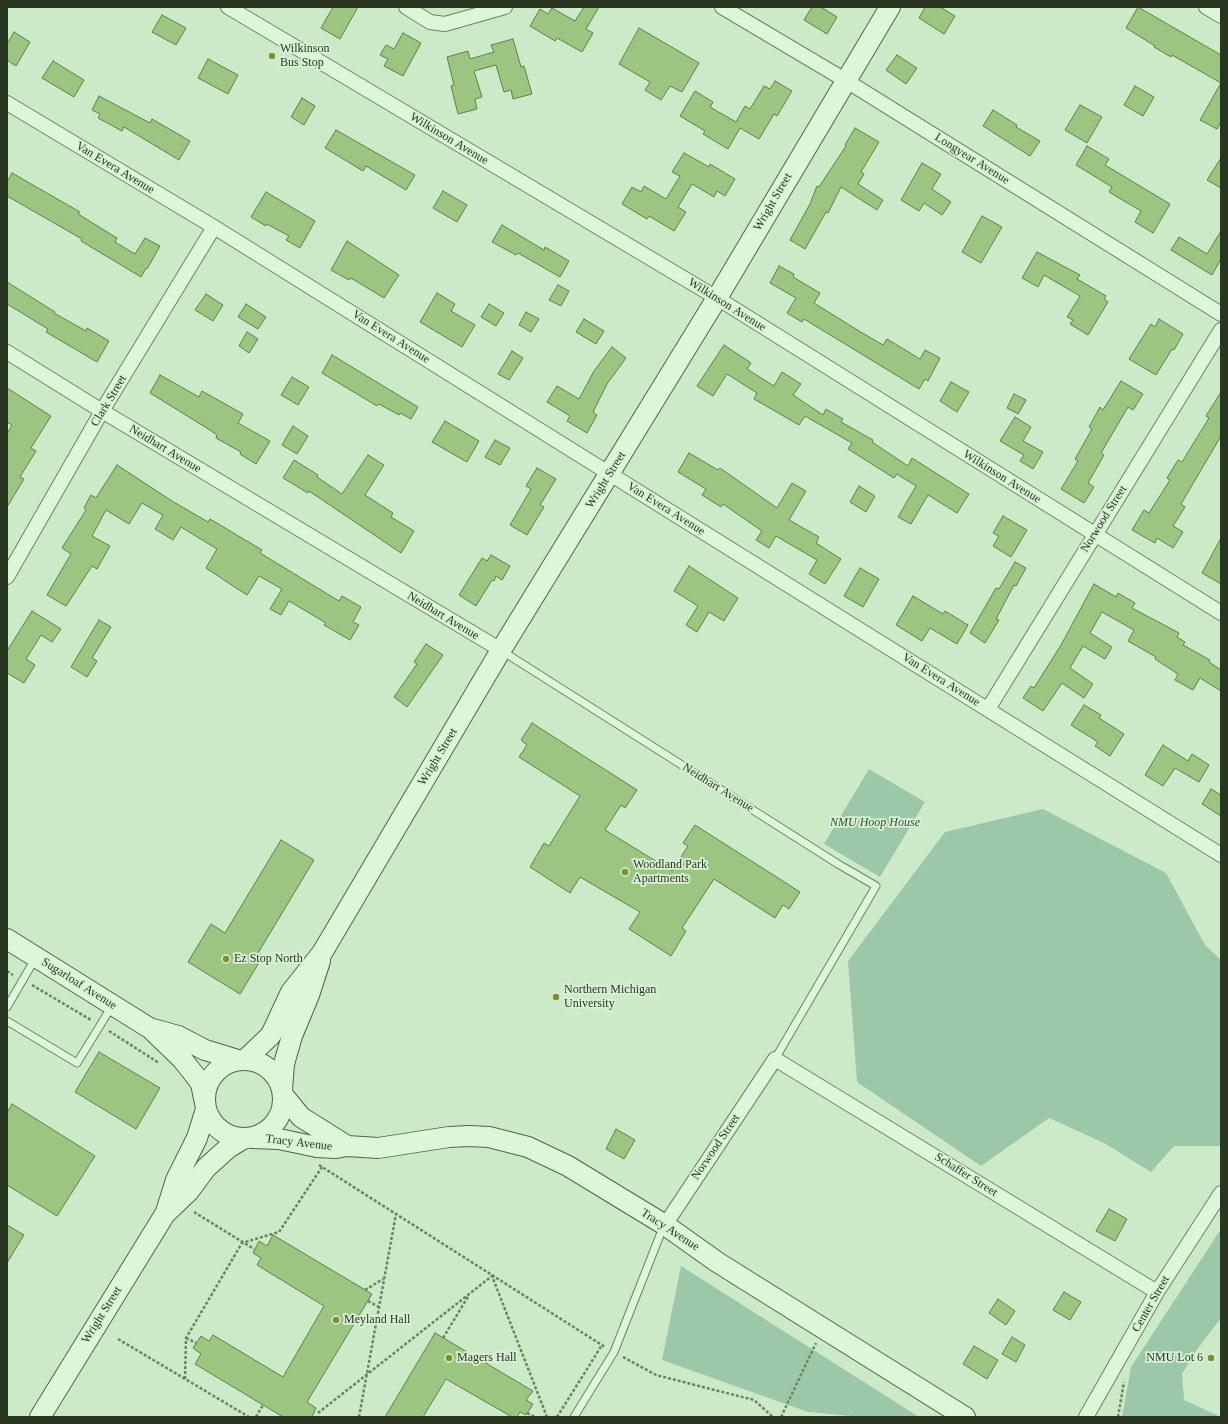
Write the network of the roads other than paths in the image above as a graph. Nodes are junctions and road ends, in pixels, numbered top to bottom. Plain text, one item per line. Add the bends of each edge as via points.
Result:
1 (228, 7) edge
2 (406, 7) edge
3 (505, 7) edge
4 (722, 7) edge
5 (890, 7) edge
6 (1206, 7) edge
7 (1221, 16) edge
8 (845, 80) junction
9 (7, 103) edge
10 (214, 228) junction
11 (717, 298) junction
12 (1221, 314) edge
13 (1221, 330) edge
14 (7, 352) edge
15 (102, 411) junction
16 (610, 474) junction
17 (1095, 535) junction
18 (7, 577) edge
19 (1221, 613) edge
20 (501, 650) junction
21 (988, 709) junction
22 (1221, 855) edge
23 (876, 886) joint
24 (7, 939) edge
25 (322, 953) junction
26 (36, 957) junction
27 (113, 1005) junction
28 (7, 1007) edge
29 (7, 1021) edge
30 (151, 1029) junction
31 (774, 1059) junction
32 (242, 1060) junction
33 (283, 1092) junction
34 (205, 1106) junction
35 (248, 1138) junction
36 (347, 1146) junction
37 (1221, 1193) edge
38 (165, 1214) junction
39 (664, 1225) junction
40 (1157, 1292) junction
41 (40, 1417) edge
42 (574, 1417) edge
43 (965, 1417) edge
44 (1086, 1417) edge

1 - 11 street, Wilkinson Avenue
2 - 3 street via 430,22 445,24
4 - 8 street, Longyear Avenue
5 - 8 main road, Wright Street
6 - 7 street
8 - 11 main road, Wright Street
8 - 12 street, Longyear Avenue
9 - 10 street, Van Evera Avenue
10 - 15 street, Clark Street
10 - 16 street, Van Evera Avenue
11 - 16 main road, Wright Street
11 - 17 street, Wilkinson Avenue
13 - 17 street, Norwood Street
14 - 15 street, Neidhart Avenue
15 - 18 street, Clark Street
15 - 20 street, Neidhart Avenue
16 - 20 main road, Wright Street
16 - 21 street, Van Evera Avenue
17 - 19 street, Wilkinson Avenue
17 - 21 street, Norwood Street
20 - 23 lane, Neidhart Avenue
20 - 25 main road, Wright Street
21 - 22 street, Van Evera Avenue
23 - 31 lane, Norwood Street
24 - 26 main road, Sugarloaf Avenue
25 - 32 main road, Wright Street via 291,992 270,1036
25 - 33 main road, Wright Street via 284,1064
26 - 27 main road, Sugarloaf Avenue
26 - 28 lane
27 - 29 lane via 77,1062
27 - 30 main road, Sugarloaf Avenue
30 - 32 main road, Sugarloaf Avenue via 178,1036 206,1050
30 - 34 main road, Sugarloaf Avenue via 182,1059 197,1078 203,1091
31 - 39 street, Norwood Street
31 - 40 street, Schaffer Street
32 - 33 main road via 257,1062 268,1068 276,1077
32 - 34 main road via 221,1068 212,1076 207,1086
33 - 35 main road via 283,1108 274,1125 264,1134
33 - 36 main road, Tracy Avenue via 301,1116
34 - 35 main road via 210,1120 223,1133
34 - 38 main road, Wright Street via 197,1138 176,1180
35 - 36 main road, Tracy Avenue via 280,1139 317,1148
35 - 38 main road, Wright Street via 228,1148 206,1168 189,1191
36 - 39 main road, Tracy Avenue via 378,1148 449,1137 489,1136 545,1154
37 - 40 street, Center Street
38 - 41 main road, Wright Street
39 - 42 lane, Norwood Street via 614,1352
39 - 43 main road, Tracy Avenue via 717,1262
40 - 44 street, Center Street

